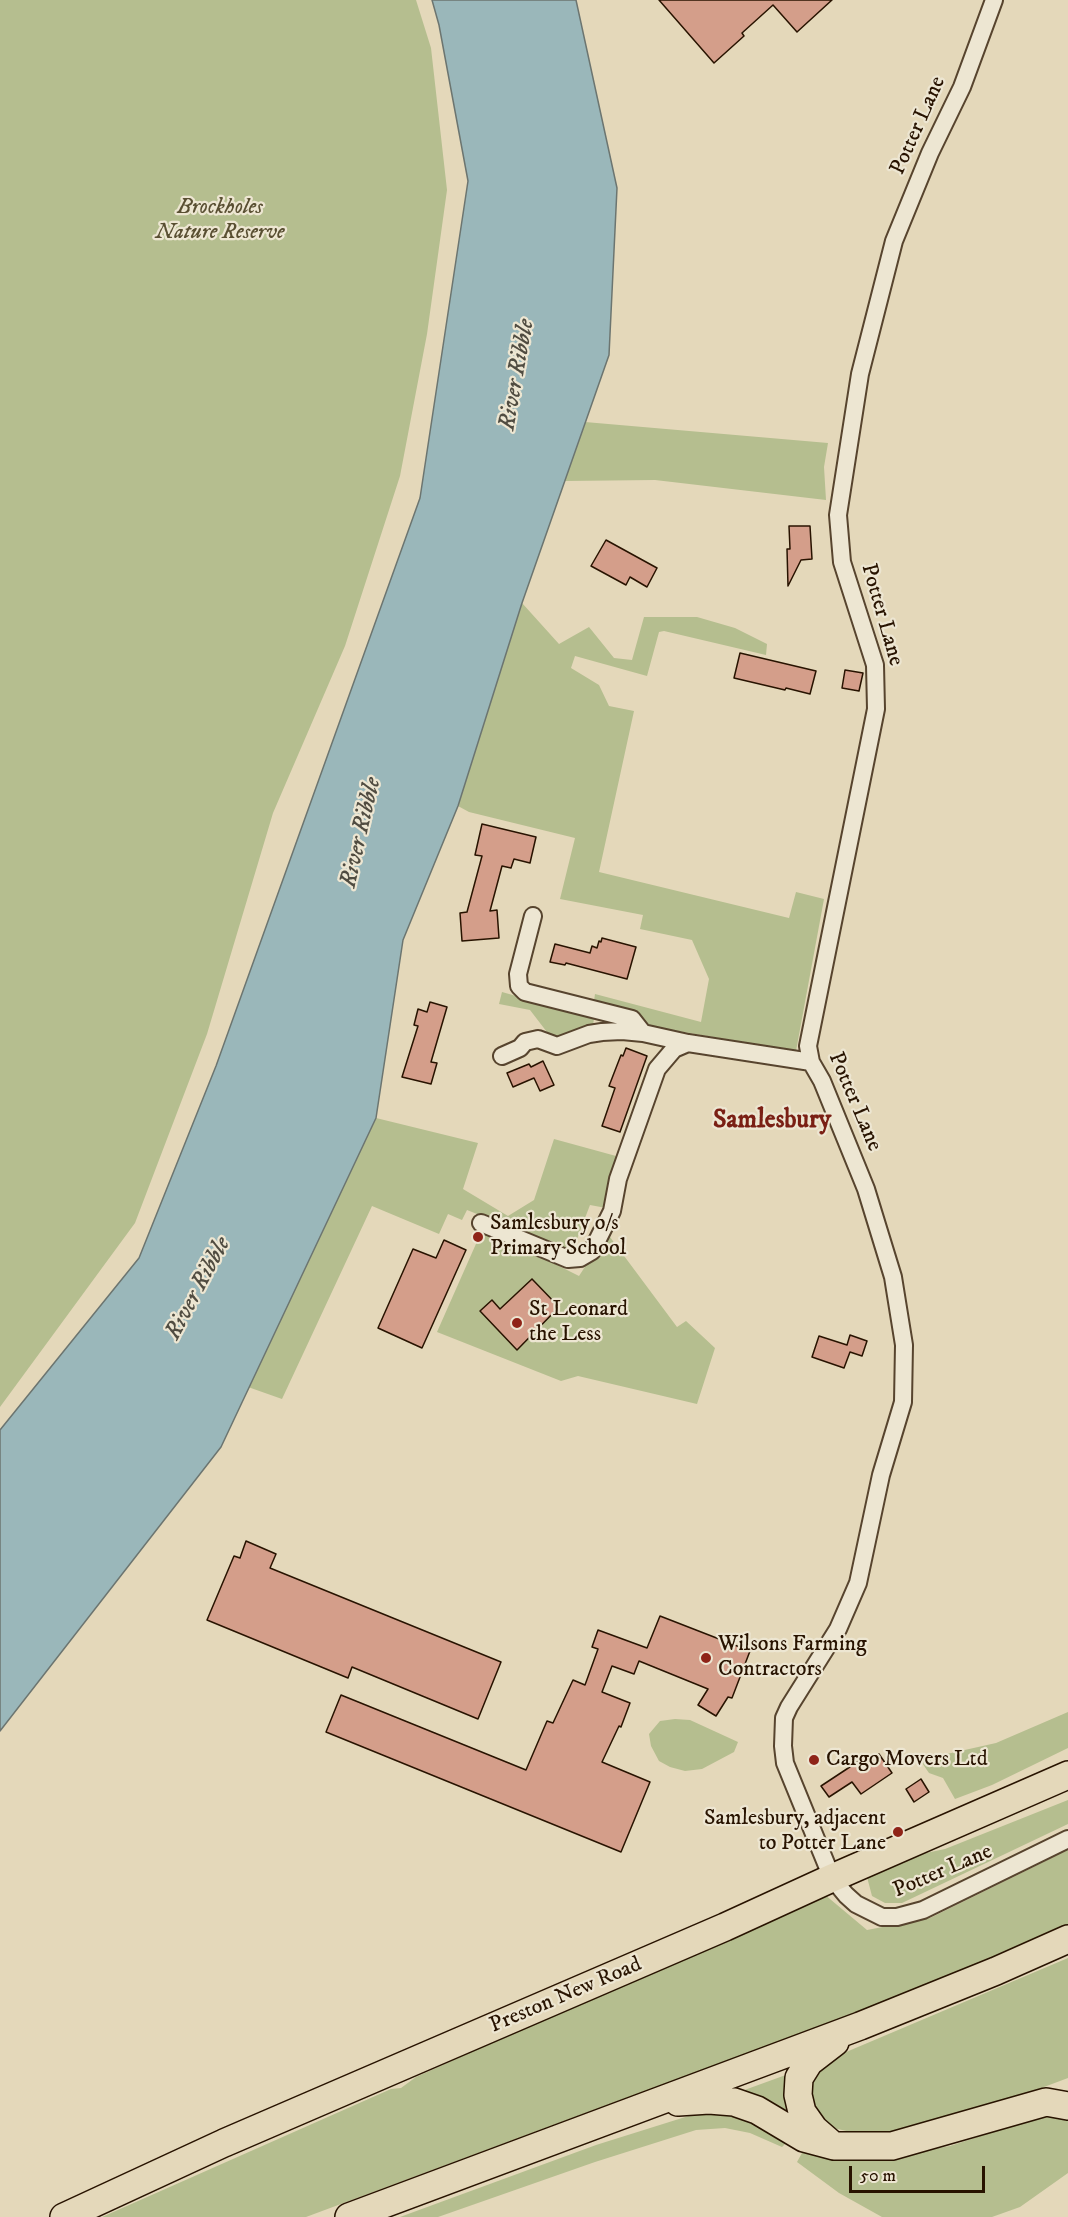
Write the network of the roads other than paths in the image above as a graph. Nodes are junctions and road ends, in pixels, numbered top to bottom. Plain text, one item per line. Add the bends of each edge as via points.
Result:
1 (994, 0) edge
2 (533, 916) dead end
3 (643, 1034) junction
4 (688, 1043) junction
5 (502, 1056) dead end
6 (812, 1062) junction
7 (481, 1223) dead end
8 (1068, 1775) edge
9 (1068, 1794) edge
10 (1021, 1796) junction
11 (1068, 1839) edge
12 (832, 1878) junction
13 (1068, 1939) edge
14 (860, 2026) junction
15 (1061, 2100) edge
16 (622, 2115) junction
17 (834, 2146) junction
18 (64, 2217) edge
19 (348, 2217) edge

1 - 6 street, Potter Lane via 962,87 894,241 860,374 838,515 842,562 875,665 876,709 811,1029 808,1046
2 - 3 street via 518,974 519,986 525,992 632,1019
3 - 4 street
3 - 5 street via 589,1034 557,1046 537,1039
4 - 6 street
4 - 7 street via 674,1048 657,1069 618,1179 612,1211 592,1251 580,1258 568,1258
6 - 12 street, Potter Lane via 866,1190 893,1277 904,1345 903,1402 881,1475 858,1583 838,1629 784,1718 785,1763
8 - 10 highway, Preston New Road
9 - 10 highway
10 - 12 highway, Preston New Road
11 - 12 street, Potter Lane via 923,1910 897,1917 882,1917 856,1904
12 - 18 highway, Preston New Road via 224,2142
13 - 14 highway
14 - 16 highway
14 - 17 highway via 825,2048 799,2078 802,2112
15 - 17 highway via 892,2146
16 - 17 highway via 690,2100 734,2102 758,2110 804,2138
16 - 19 highway

